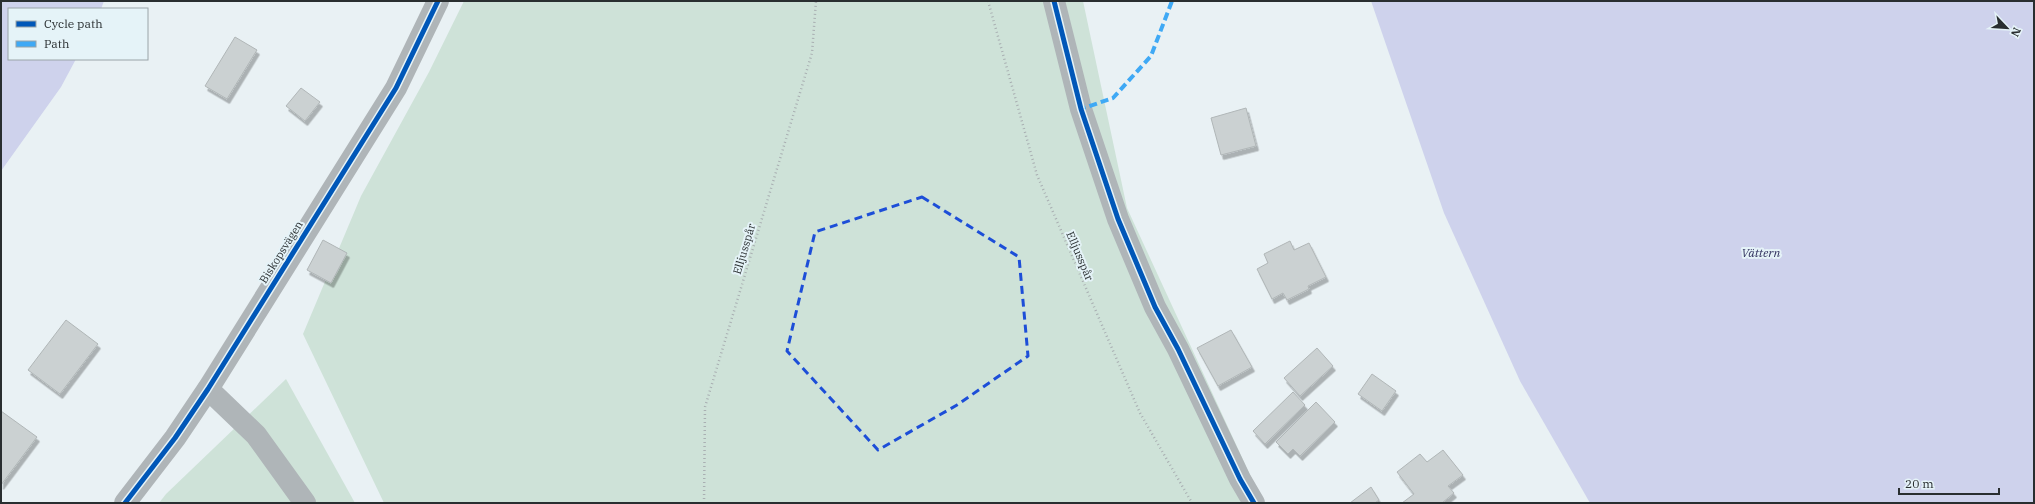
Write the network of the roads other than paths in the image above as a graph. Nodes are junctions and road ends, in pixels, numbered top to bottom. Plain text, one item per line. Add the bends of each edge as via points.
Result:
1 (438, 1) edge
2 (1054, 1) edge
3 (208, 389) junction
4 (124, 503) edge
5 (305, 503) edge
6 (1254, 503) edge

1 - 3 street, Biskopsvägen via 396,88
2 - 6 street via 1083,117 1118,219 1156,307 1236,473
3 - 4 street, Biskopsvägen via 176,438
3 - 5 street via 256,435

